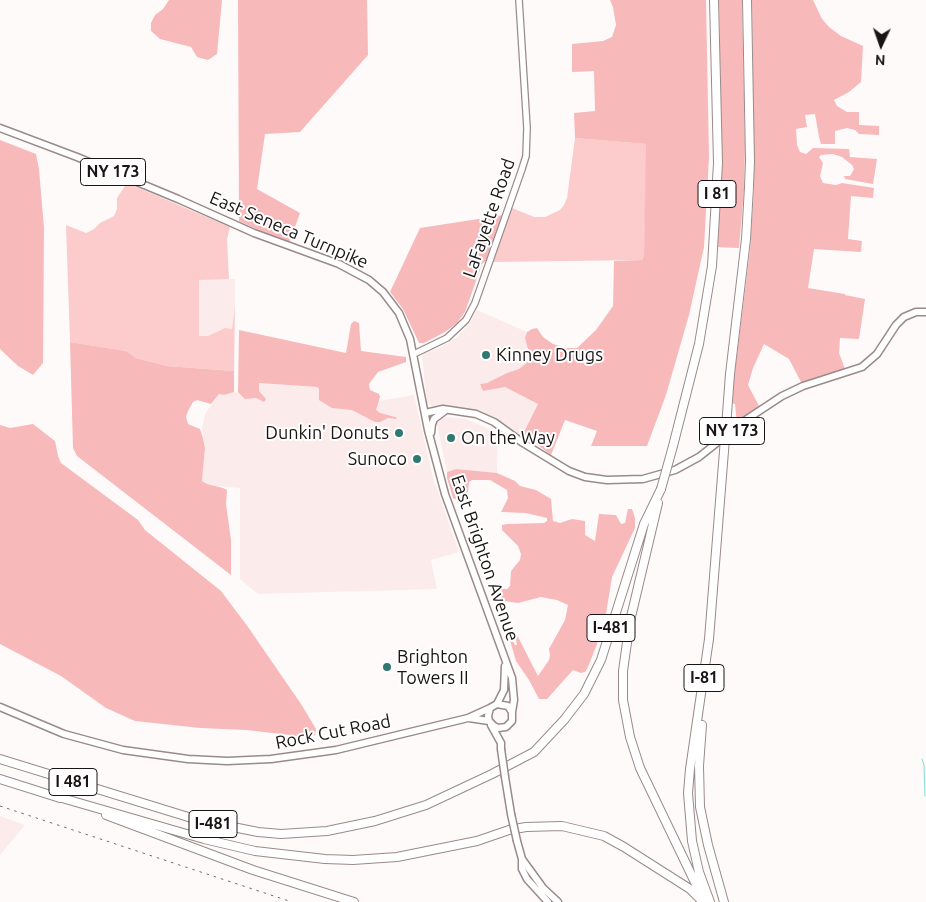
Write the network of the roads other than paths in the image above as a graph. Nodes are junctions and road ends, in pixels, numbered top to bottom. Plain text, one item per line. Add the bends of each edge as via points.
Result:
1 (520, 0) edge
2 (714, 0) edge
3 (747, 0) edge
4 (0, 128) edge
5 (926, 312) edge
6 (414, 354) junction
7 (730, 374) joint
8 (448, 409) junction
9 (425, 413) junction
10 (430, 437) junction
11 (661, 489) junction
12 (714, 582) junction
13 (505, 662) junction
14 (497, 704) junction
15 (0, 707) edge
16 (490, 708) junction
17 (512, 712) junction
18 (468, 718) junction
19 (490, 722) junction
20 (506, 727) junction
21 (501, 746) junction
22 (0, 759) edge
23 (0, 778) edge
24 (56, 796) junction
25 (147, 804) joint
26 (554, 901) edge
27 (354, 902) edge
28 (562, 902) edge
29 (704, 902) edge
30 (710, 902) edge
31 (724, 902) edge

1 - 6 street, LaFayette Road via 526,156 475,304 466,320 447,338
2 - 11 highway, I 81, bridge via 718,163 712,266 699,344
3 - 7 highway, I 81 via 749,187
4 - 6 main road, East Seneca Turnpike / NY 173 via 111,171 265,238 357,272 392,303 407,328
5 - 8 main road, NY 173 via 904,317 877,354 862,367 782,396 698,458 674,470 643,479 585,477 549,459 494,422 476,414
6 - 9 main road, East Seneca Turnpike / NY 173
7 - 12 highway, I-81, bridge
8 - 9 main road, NY 173
8 - 10 main road via 434,419
9 - 10 main road, East Brighton Avenue
10 - 13 main road, East Brighton Avenue via 445,494
11 - 25 highway, I-481 via 644,524 594,677 564,720 534,752 426,805 375,821 327,831 281,834 242,829 205,822
11 - 29 highway, I 81 via 624,655 622,700 630,737 644,775
12 - 30 highway, I-81 via 706,671 688,793 692,841
12 - 31 highway via 712,650 700,741 699,782 703,820
13 - 14 main road via 504,690
13 - 17 main road, East Brighton Avenue via 514,688
14 - 16 main road
14 - 17 main road via 508,706
15 - 18 main road, Rock Cut Road via 64,734 123,750 227,761 279,759 336,750
16 - 18 main road, Rock Cut Road
16 - 19 main road
17 - 20 main road via 512,721
18 - 19 main road, Rock Cut Road
19 - 20 main road via 498,728
19 - 21 main road
20 - 21 main road
21 - 26 main road, bridge via 522,859
22 - 25 highway, I 481
23 - 24 highway, I 481
24 - 27 highway, I 481 via 244,866
24 - 29 highway via 255,851 325,859 398,857 477,841 509,830 562,826 604,836 690,889
26 - 28 main road

